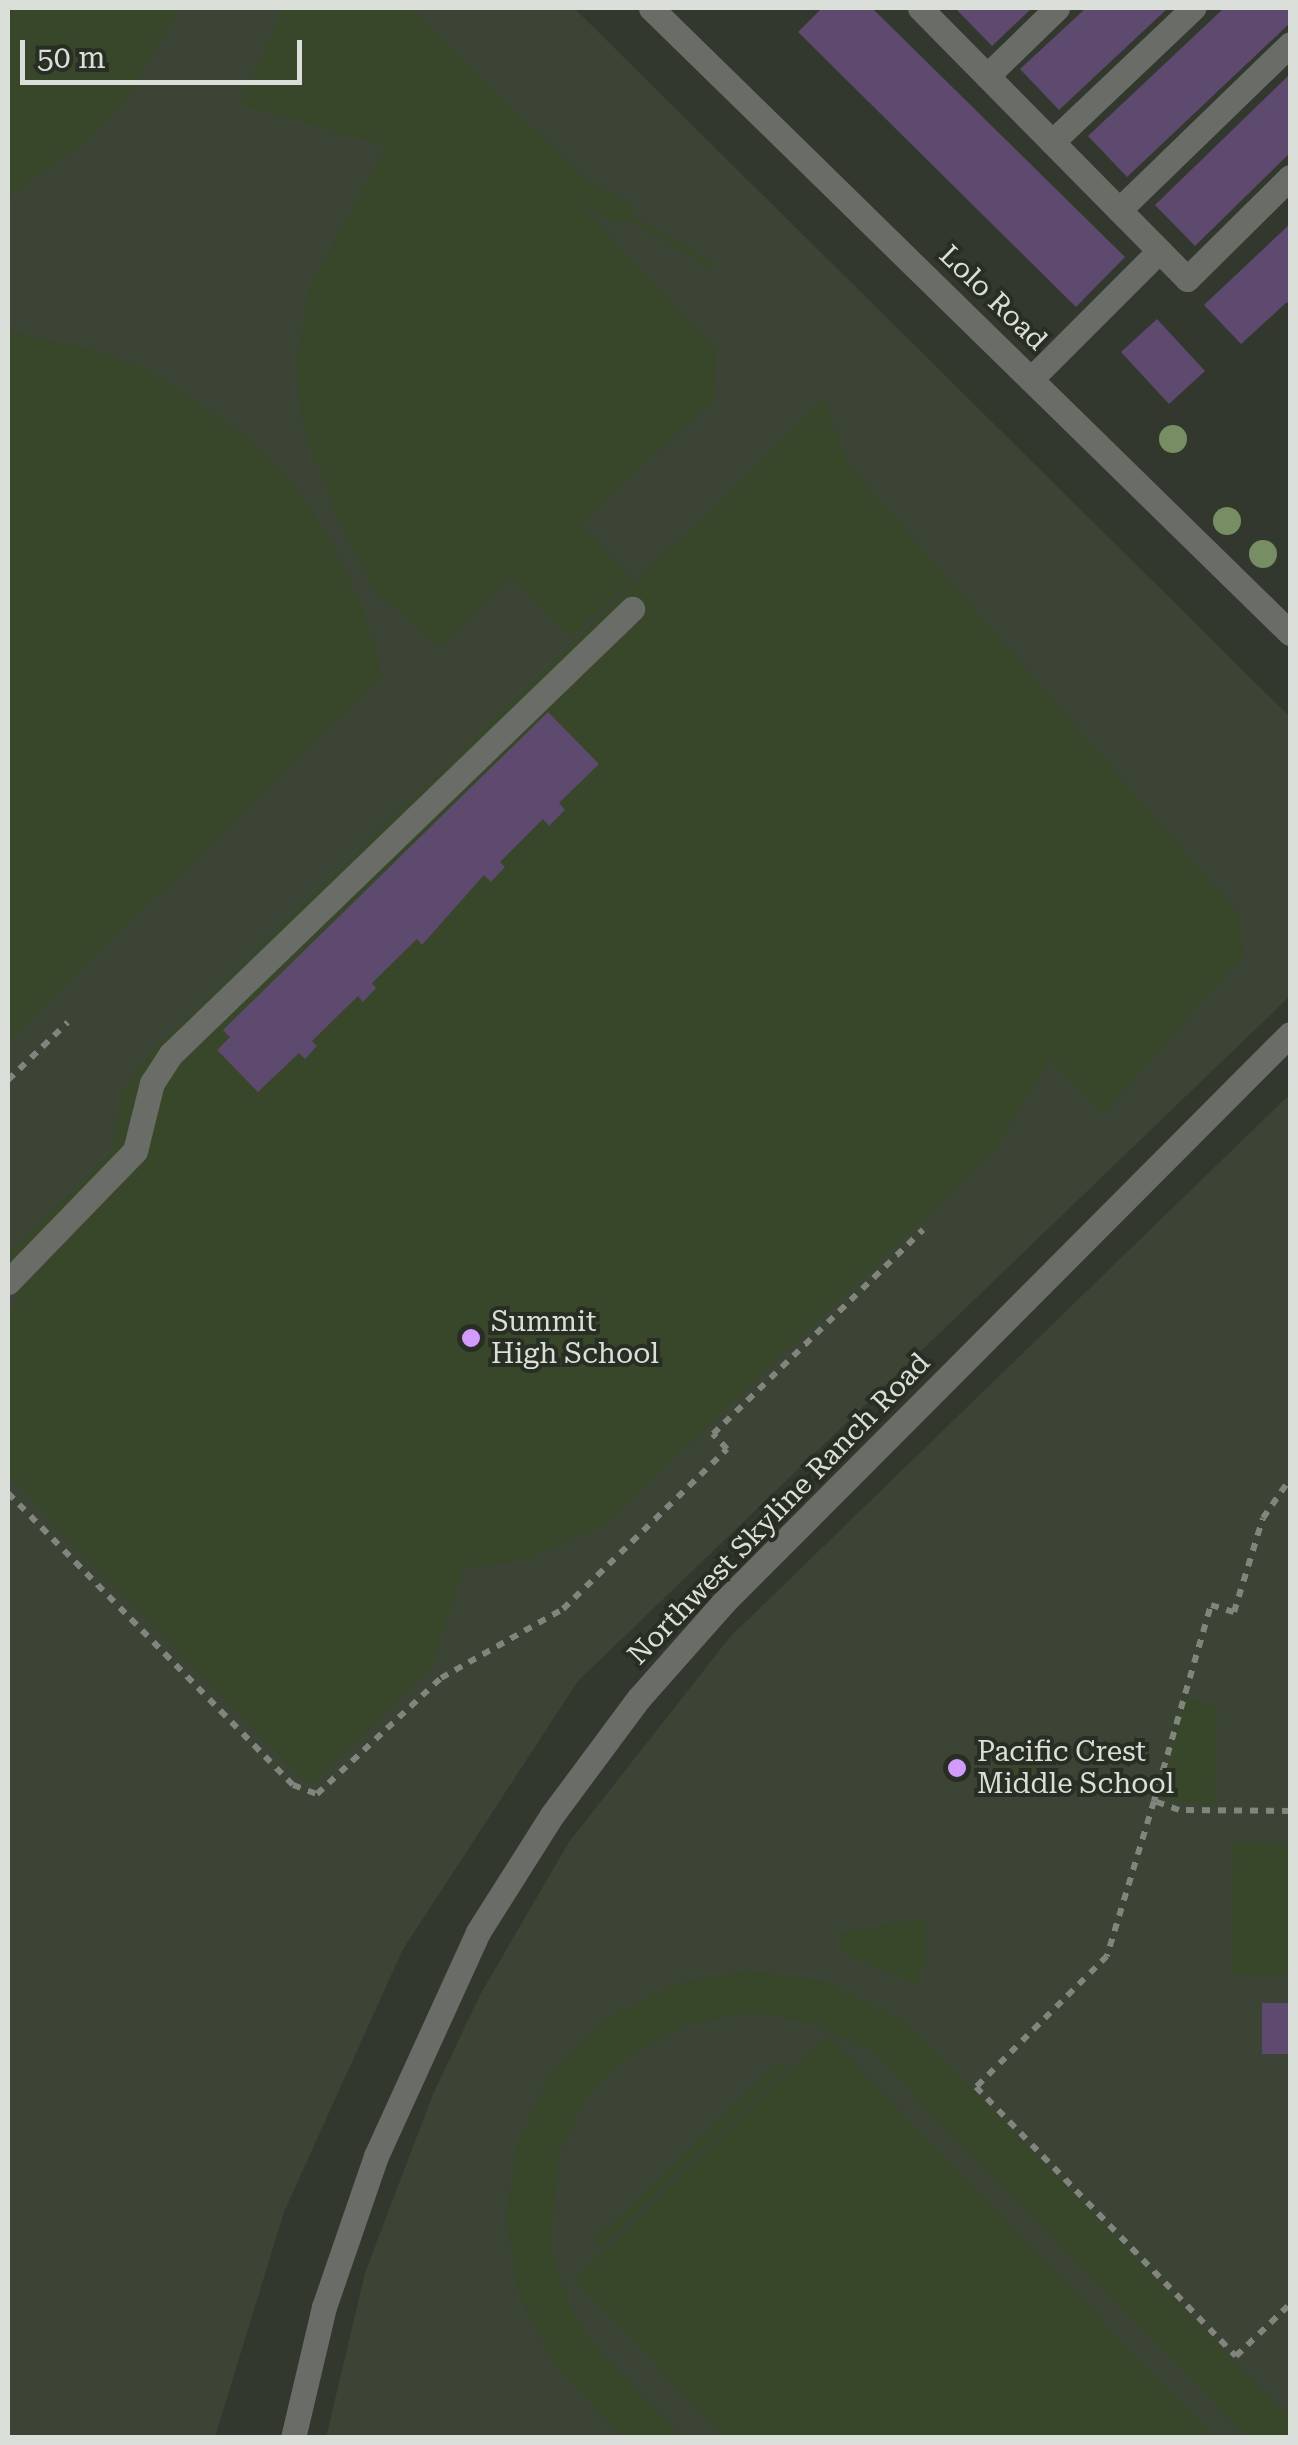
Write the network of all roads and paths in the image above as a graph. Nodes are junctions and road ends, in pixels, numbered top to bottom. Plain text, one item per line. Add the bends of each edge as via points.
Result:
1 (650, 8) edge
2 (920, 8) edge
3 (1057, 8) edge
4 (1192, 8) edge
5 (1290, 44) edge
6 (987, 76) junction
7 (1052, 142) junction
8 (1290, 177) edge
9 (1119, 210) junction
10 (1159, 250) junction
11 (1032, 378) junction
12 (632, 608) dead end
13 (1290, 633) edge
14 (68, 1022) dead end
15 (1290, 1034) edge
16 (8, 1080) edge
17 (923, 1230) dead end
18 (8, 1282) edge
19 (1290, 1479) edge
20 (8, 1492) edge
21 (1154, 1800) junction
22 (1290, 1811) edge
23 (1290, 2304) edge
24 (293, 2438) edge

1 - 11 street, Lolo Road
2 - 6 street
3 - 6 street
4 - 7 street
5 - 9 street
6 - 7 street
7 - 9 street
8 - 10 street via 1187,278
9 - 10 street
10 - 11 street
11 - 13 street, Lolo Road
12 - 18 street via 172,1054 152,1083 135,1151
14 - 16 path
15 - 24 street, Northwest Skyline Ranch Road via 723,1602 639,1698 552,1815 478,1932 376,2156 324,2308
17 - 20 path via 714,1434 727,1449 562,1609 441,1678 317,1794 292,1785
19 - 21 path via 1263,1518 1234,1612 1210,1605
21 - 22 path via 1179,1810
21 - 23 path via 1107,1956 976,2087 1236,2356

